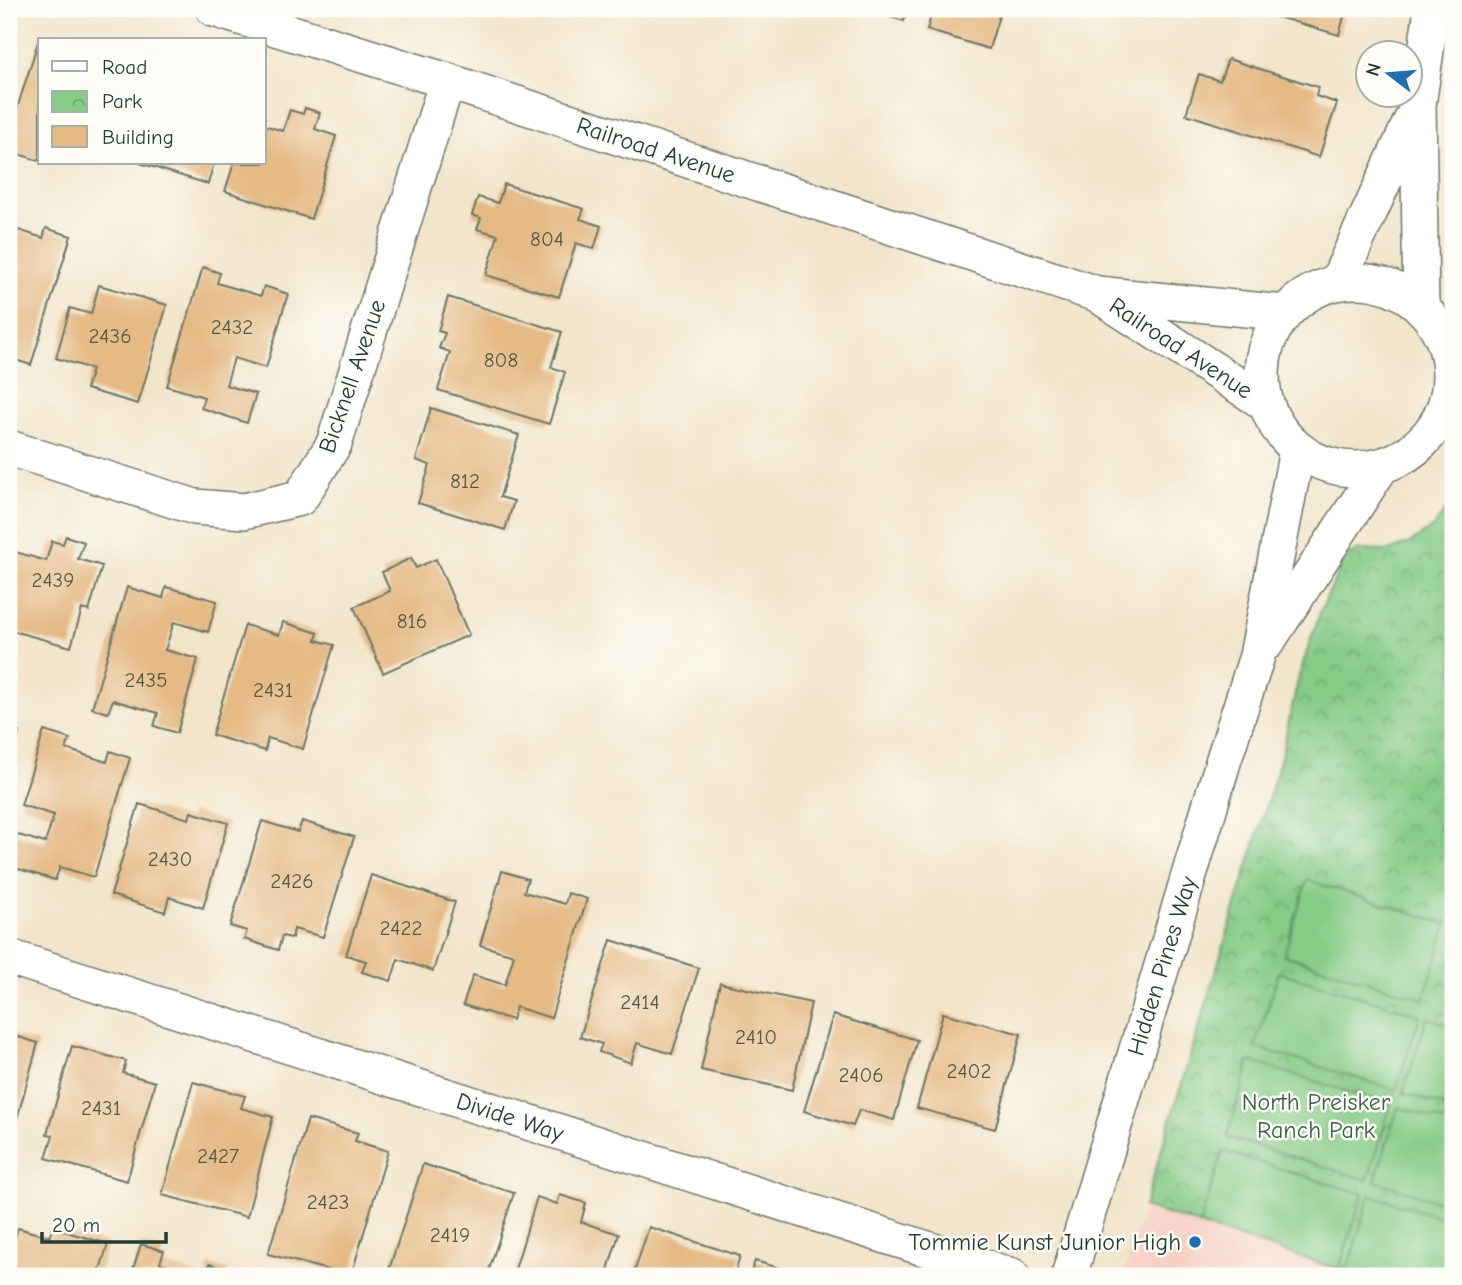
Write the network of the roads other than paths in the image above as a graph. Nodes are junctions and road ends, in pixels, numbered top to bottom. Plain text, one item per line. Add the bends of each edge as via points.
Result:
1 (215, 9) edge
2 (1432, 9) edge
3 (1424, 64) edge
4 (447, 81) junction
5 (1417, 108) edge
6 (1418, 108) edge
7 (1338, 283) junction
8 (1097, 294) junction
9 (1421, 307) junction
10 (1285, 313) junction
11 (1450, 354) edge
12 (1265, 403) junction
13 (1443, 430) edge
14 (9, 448) edge
15 (1297, 450) junction
16 (1381, 467) junction
17 (1257, 656) junction
18 (9, 957) edge
19 (1012, 1276) edge
20 (1069, 1276) edge

1 - 4 street, Railroad Avenue
2 - 3 street
4 - 8 street, Railroad Avenue
4 - 14 street, Bicknell Avenue via 334,444 300,498 244,511 195,507
5 - 7 street
6 - 9 street
7 - 9 street via 1367,281 1396,290
7 - 10 street via 1300,299
8 - 10 street, Railroad Avenue
8 - 12 street, Railroad Avenue
9 - 11 street
10 - 12 street via 1268,340 1262,371
11 - 13 street
12 - 15 street via 1277,429
13 - 16 street
15 - 16 street via 1322,464 1352,470
15 - 17 street, Hidden Pines Way
16 - 17 street, Hidden Pines Way
17 - 20 street, Hidden Pines Way
18 - 19 street, Divide Way

